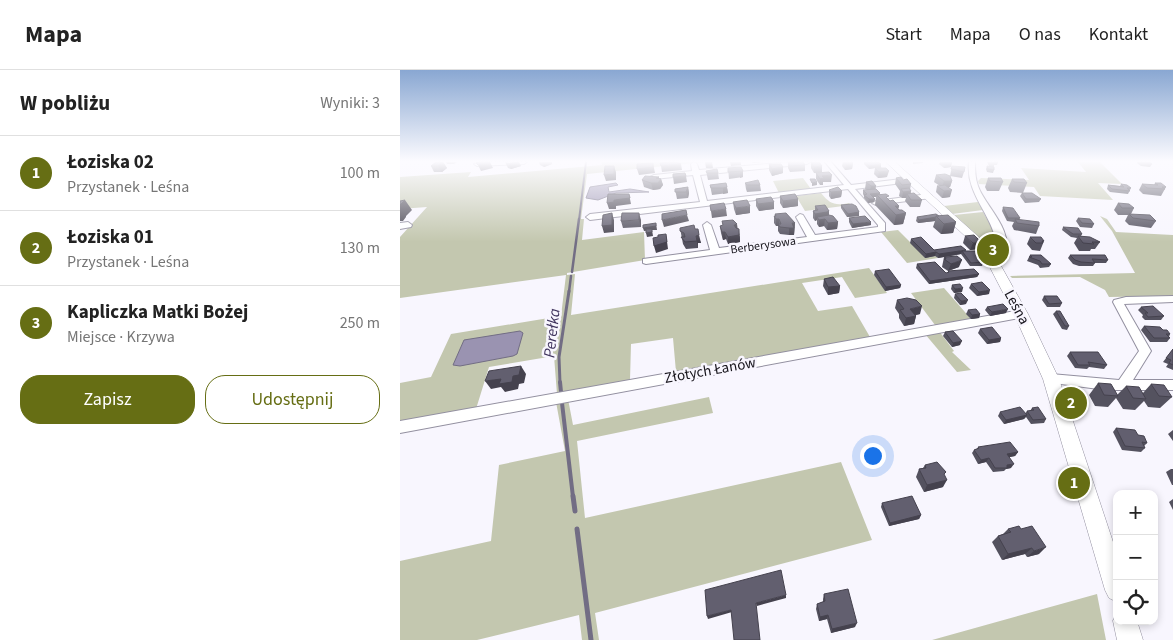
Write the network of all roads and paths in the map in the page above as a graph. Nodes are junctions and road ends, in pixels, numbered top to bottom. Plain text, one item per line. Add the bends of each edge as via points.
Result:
1 (700, 189) edge
2 (835, 189) edge
3 (850, 189) edge
4 (920, 189) edge
5 (976, 189) edge
6 (928, 196) junction
7 (704, 204) junction
8 (864, 204) junction
9 (590, 217) dead end
10 (800, 217) dead end
11 (707, 225) dead end
12 (812, 238) junction
13 (714, 252) junction
14 (990, 255) junction
15 (646, 261) dead end
16 (1173, 299) edge
17 (1021, 314) junction
18 (1051, 379) junction
19 (1124, 385) junction
20 (1173, 385) edge
21 (400, 427) edge
22 (1114, 580) edge
23 (1126, 625) edge
24 (1130, 640) edge

1 - 7 street
2 - 7 street
3 - 8 street
4 - 6 street, Leśna
5 - 14 street via 1002,238 1002,252
6 - 8 street
6 - 14 street, Leśna
7 - 9 street
8 - 12 street, Berberysowa via 882,229
10 - 12 street, Berberysowa
11 - 13 street, Berberysowa
12 - 13 street, Berberysowa
13 - 15 street, Berberysowa
14 - 17 street, Leśna
16 - 19 street via 1118,302 1144,351
17 - 18 street, Leśna
17 - 21 street, Złotych Łanów
18 - 19 street
18 - 22 street, Leśna
19 - 20 street
23 - 24 street

